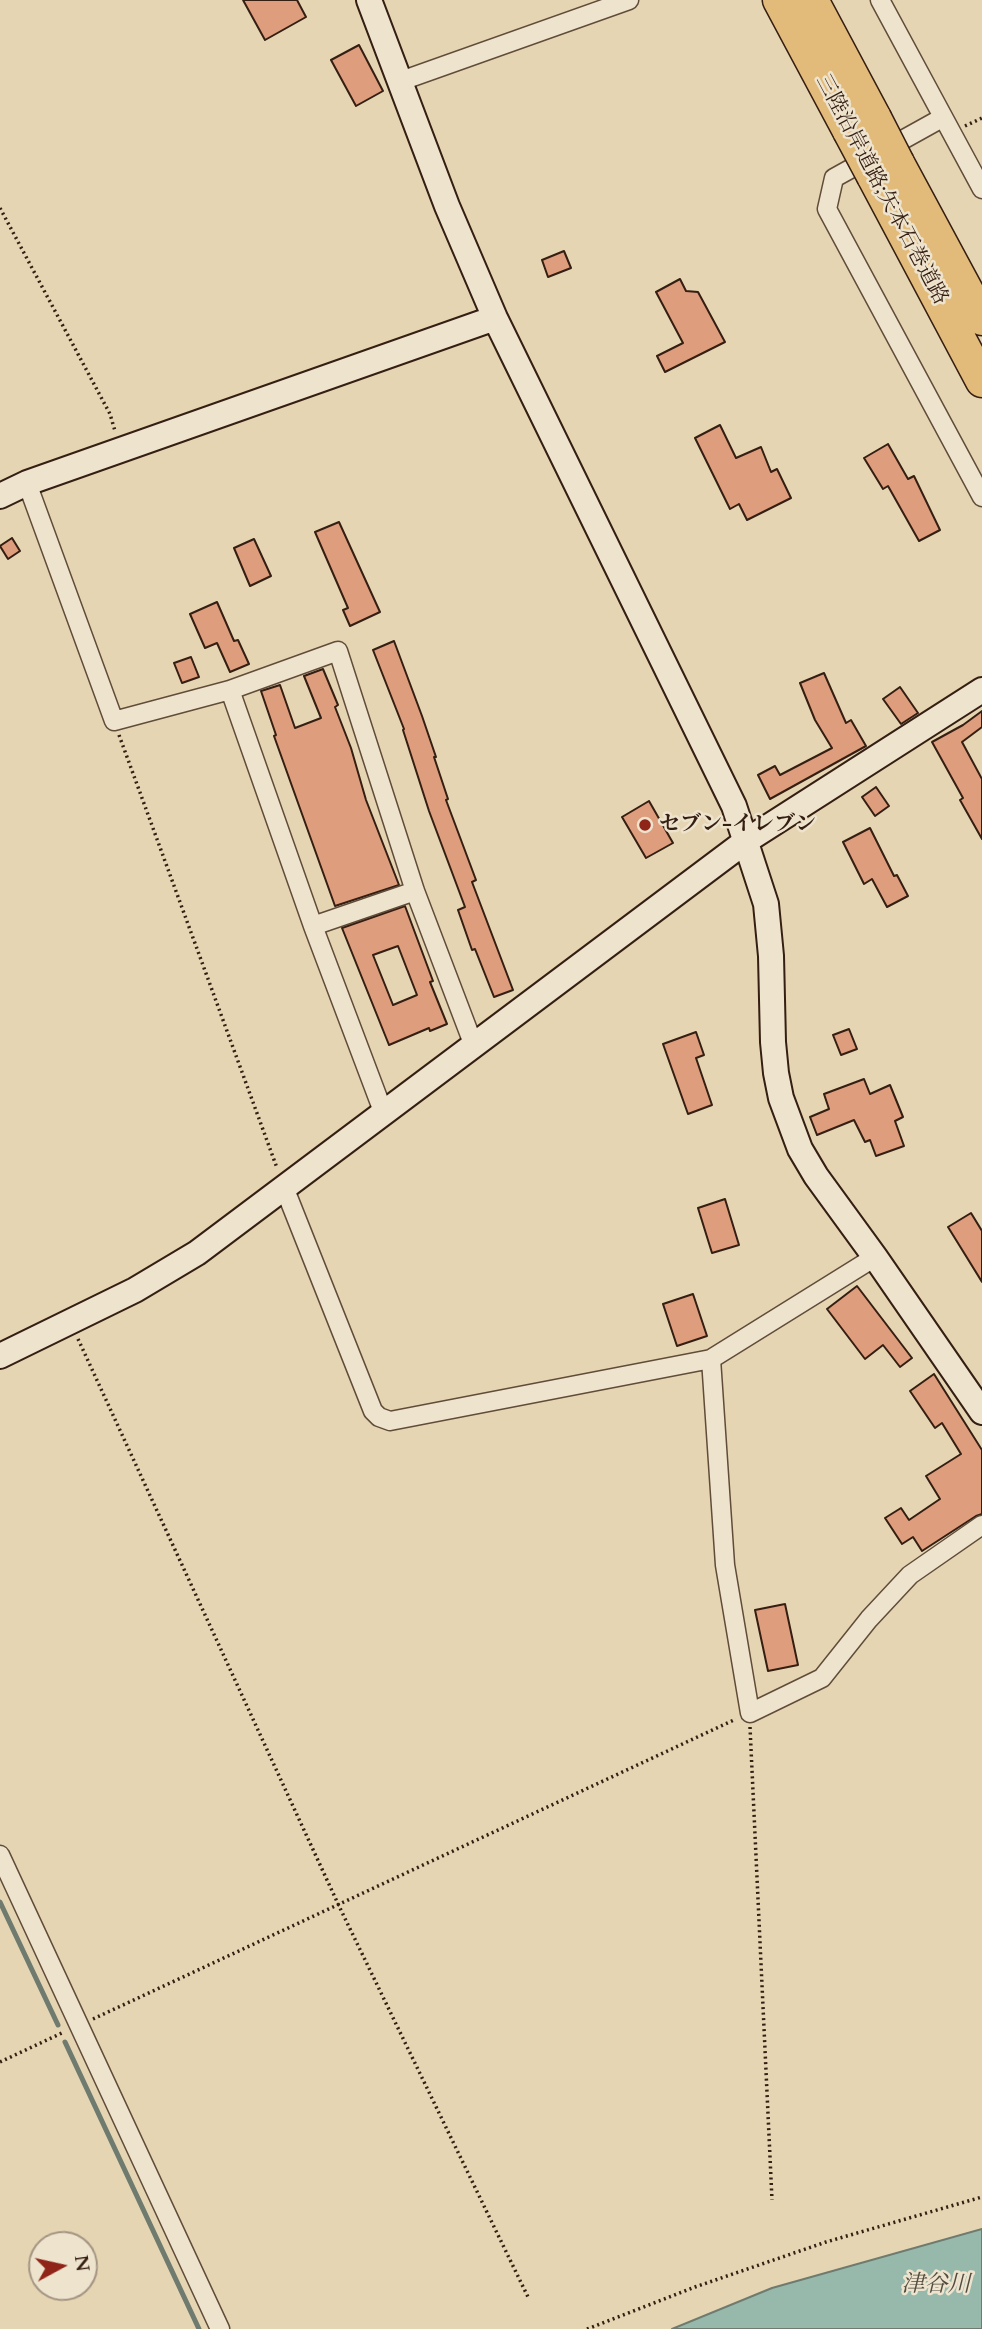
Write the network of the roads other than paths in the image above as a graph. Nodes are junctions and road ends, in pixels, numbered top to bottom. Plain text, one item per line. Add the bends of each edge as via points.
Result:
1 (369, 0) edge
2 (629, 0) edge
3 (779, 0) edge
4 (812, 0) edge
5 (880, 0) edge
6 (401, 81) junction
7 (942, 118) junction
8 (862, 124) junction
9 (886, 169) junction
10 (982, 189) edge
11 (495, 318) junction
12 (982, 319) edge
13 (982, 381) edge
14 (27, 483) junction
15 (0, 496) edge
16 (982, 497) edge
17 (230, 690) junction
18 (982, 691) edge
19 (746, 841) junction
20 (415, 891) junction
21 (313, 926) junction
22 (474, 1046) junction
23 (384, 1114) junction
24 (284, 1187) junction
25 (875, 1257) junction
26 (0, 1356) edge
27 (711, 1359) junction
28 (982, 1412) edge
29 (982, 1525) edge
30 (0, 1855) edge
31 (220, 2329) edge

1 - 6 street
2 - 6 street
3 - 8 highway, 三陸沿岸道路;矢本石巻道路
4 - 8 highway, 三陸沿岸道路;矢本石巻道路
5 - 7 street
6 - 11 street
7 - 10 street
7 - 16 street via 834,178 827,209
8 - 9 highway, 三陸沿岸道路;矢本石巻道路, bridge
9 - 12 highway, 三陸沿岸道路;矢本石巻道路
9 - 13 highway, 三陸沿岸道路;矢本石巻道路
11 - 14 street
11 - 19 street via 734,806
14 - 15 street
14 - 17 street via 114,721
17 - 20 street via 338,651
17 - 21 street
18 - 19 street
19 - 22 street
19 - 25 street via 769,926 775,1073 781,1098 816,1177
20 - 21 street
20 - 22 street
21 - 23 street
22 - 23 street
23 - 24 street
24 - 26 street via 197,1253 135,1290
24 - 27 street via 379,1418 390,1421
25 - 27 street
25 - 28 street
27 - 29 street via 725,1565 750,1713 822,1678 909,1575
30 - 31 street

